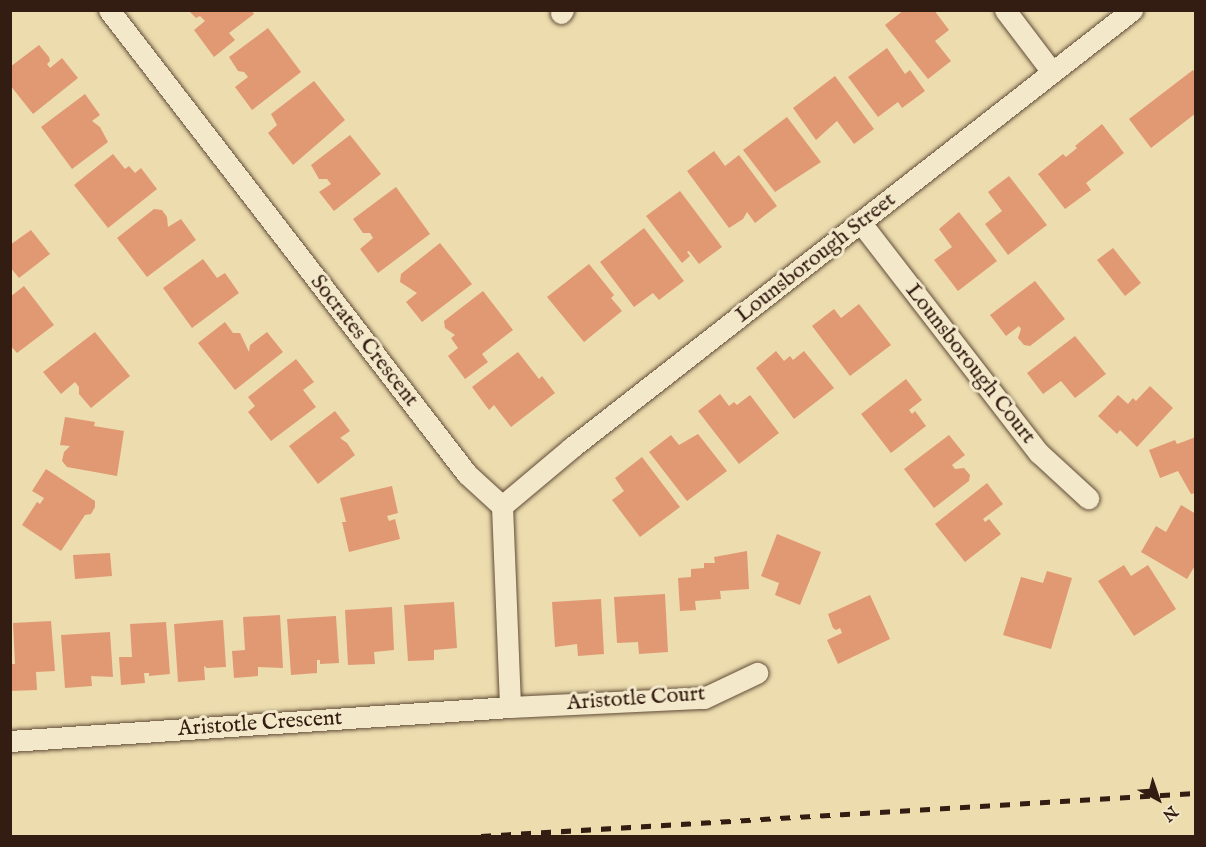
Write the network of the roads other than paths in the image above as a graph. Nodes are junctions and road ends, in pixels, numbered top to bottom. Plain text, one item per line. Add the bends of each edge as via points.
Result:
1 (109, 10) edge
2 (1005, 10) edge
3 (1132, 10) edge
4 (1052, 72) junction
5 (861, 223) junction
6 (1088, 498) dead end
7 (502, 506) junction
8 (757, 673) dead end
9 (510, 707) junction
10 (10, 741) edge

1 - 7 street, Socrates Crescent via 467,474
2 - 4 street
3 - 4 street, Lounsborough Street
4 - 5 street, Lounsborough Street
5 - 6 street, Lounsborough Court via 1039,453
5 - 7 street, Lounsborough Street
7 - 9 street
8 - 9 street, Aristotle Court via 704,698
9 - 10 street, Aristotle Crescent

